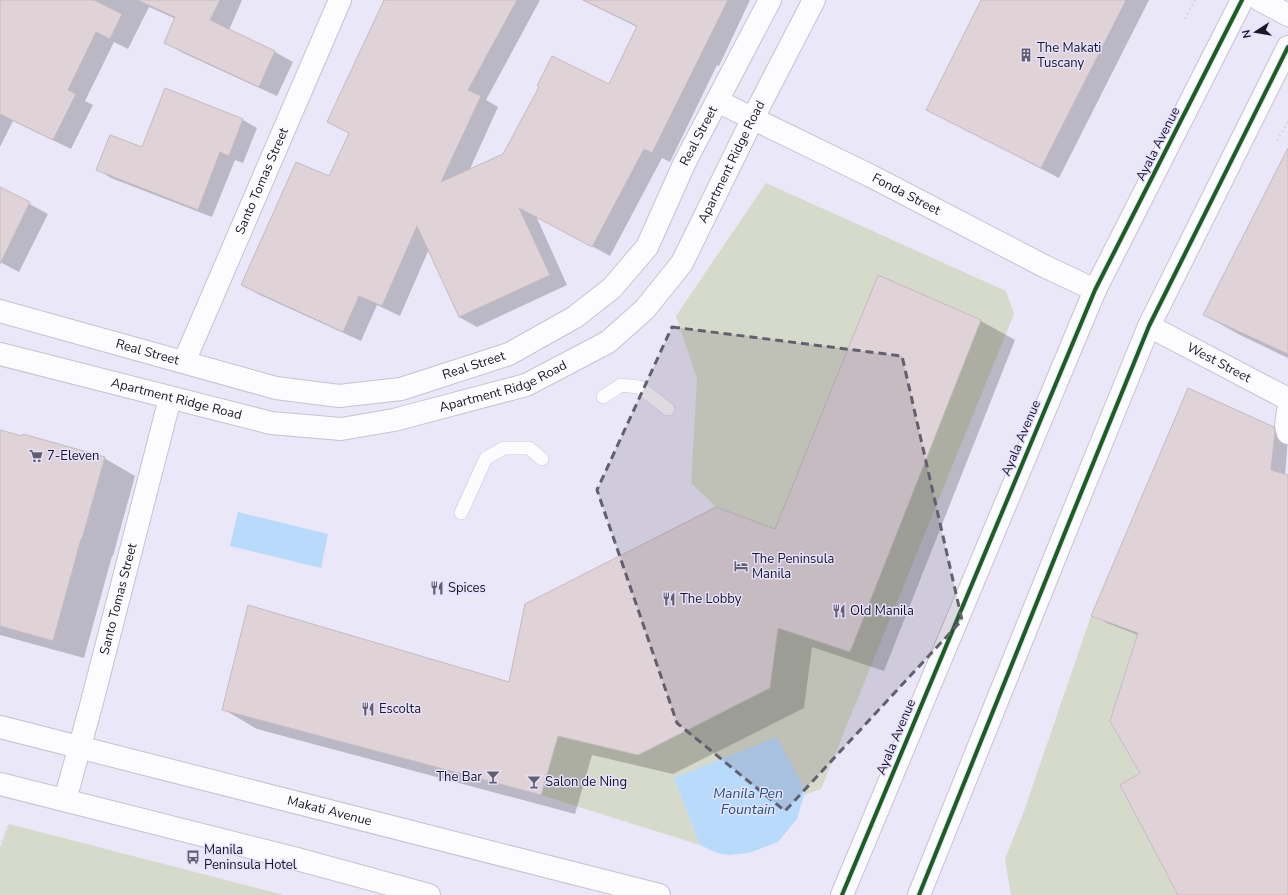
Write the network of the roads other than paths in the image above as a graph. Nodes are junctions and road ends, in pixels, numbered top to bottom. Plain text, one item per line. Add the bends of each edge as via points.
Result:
1 (340, 0) edge
2 (770, 0) edge
3 (814, 0) edge
4 (1242, 0) edge
5 (1260, 0) edge
6 (1288, 15) edge
7 (1288, 47) edge
8 (717, 101) junction
9 (753, 118) junction
10 (1095, 290) junction
11 (0, 311) edge
12 (1150, 326) junction
13 (0, 354) edge
14 (184, 362) junction
15 (603, 397) dead end
16 (170, 398) junction
17 (1288, 399) edge
18 (668, 409) dead end
19 (1288, 411) edge
20 (1288, 433) edge
21 (542, 459) dead end
22 (461, 513) dead end
23 (0, 727) edge
24 (80, 748) junction
25 (0, 784) edge
26 (65, 800) junction
27 (429, 895) edge
28 (659, 895) edge
29 (842, 895) edge
30 (919, 895) edge

1 - 14 street, Santo Tomas Street
2 - 8 street, Real Street
3 - 9 street, Apartment Ridge Road
4 - 10 street, Ayala Avenue
5 - 6 street
7 - 12 street
8 - 9 street, Fonda Street
8 - 14 street, Real Street via 685,162 647,247 612,288 575,317 509,354 401,388 339,396 276,388
9 - 10 street, Fonda Street
9 - 16 street, Apartment Ridge Road via 682,263 645,308 608,342 526,385 394,420 341,429 271,423
10 - 29 street, Ayala Avenue
11 - 14 street, Real Street
12 - 17 street, West Street
12 - 30 street via 1064,532
13 - 16 street, Apartment Ridge Road
15 - 18 lane via 621,384 639,387
16 - 24 street, Santo Tomas Street
19 - 20 street
21 - 22 lane via 529,448 504,448 486,458
23 - 24 street, Makati Avenue
24 - 26 street, Santo Tomas Street
24 - 28 street, Makati Avenue
25 - 26 street
26 - 27 street

